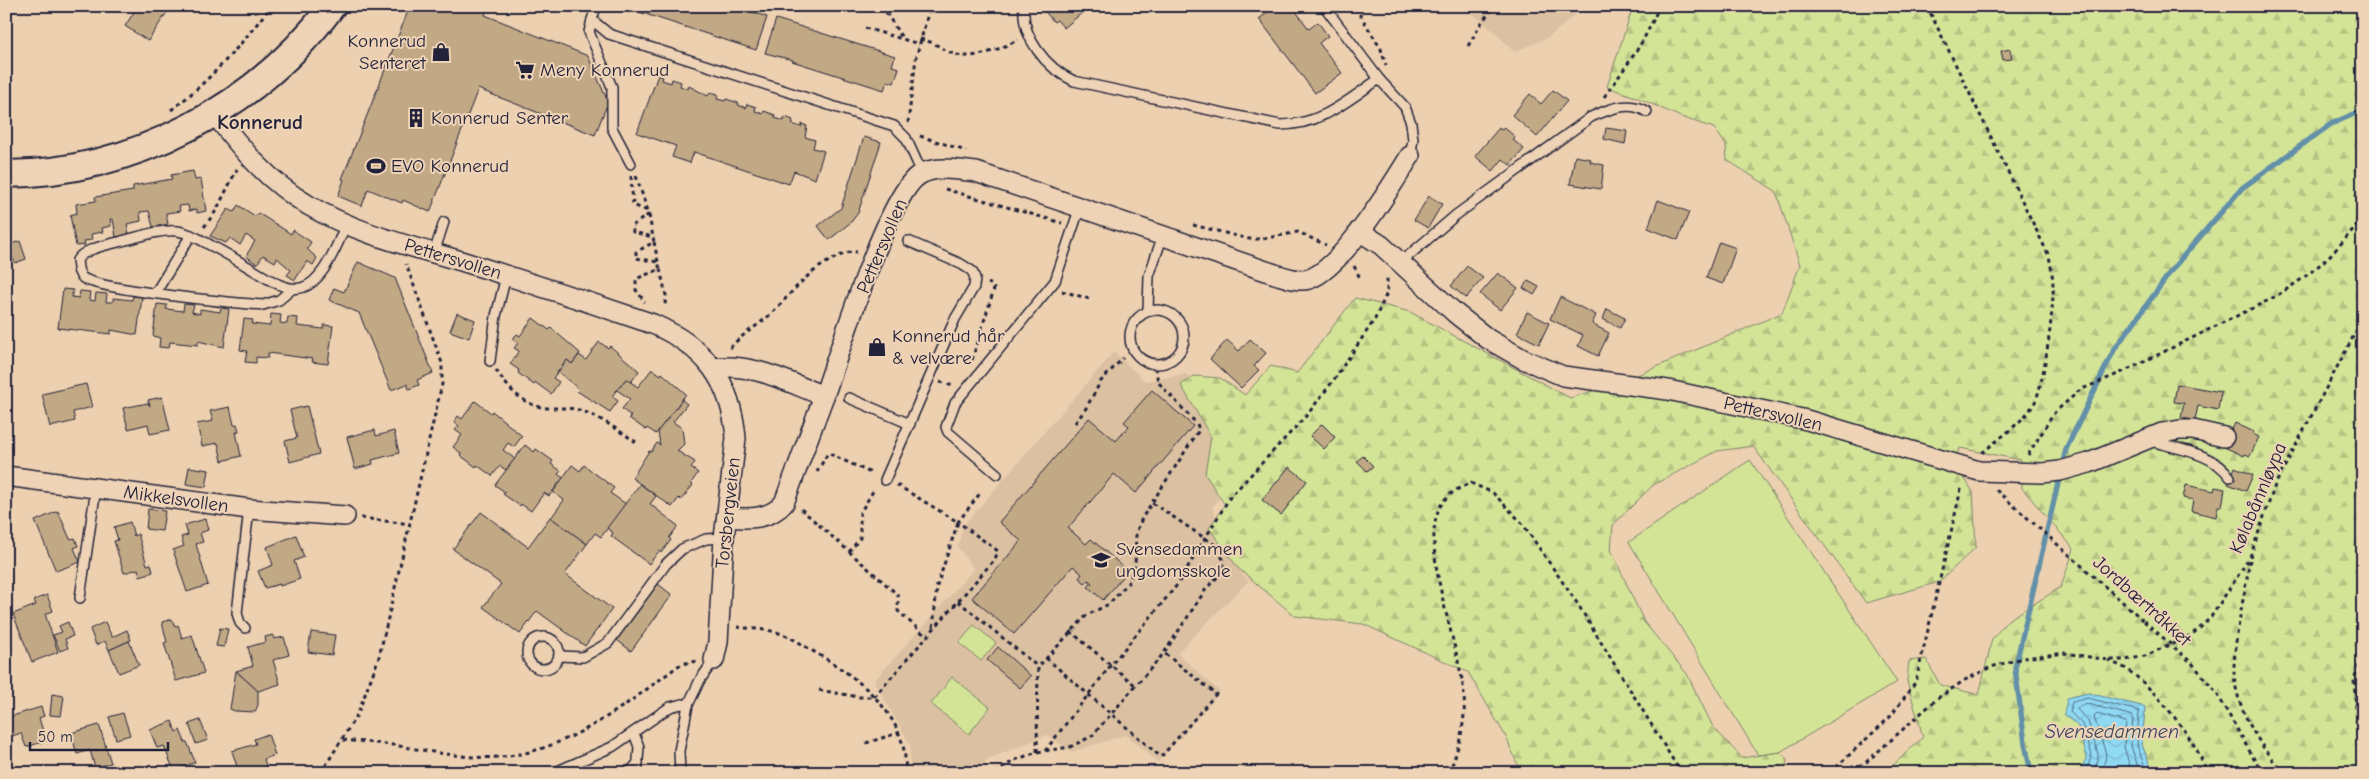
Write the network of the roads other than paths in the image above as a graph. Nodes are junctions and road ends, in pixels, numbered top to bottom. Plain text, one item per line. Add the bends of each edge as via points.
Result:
1 (332, 6) edge
2 (596, 6) edge
3 (1024, 6) edge
4 (1324, 6) edge
5 (592, 20) junction
6 (1379, 79) junction
7 (1648, 112) dead end
8 (214, 113) junction
9 (1410, 156) joint
10 (631, 164) dead end
11 (922, 173) junction
12 (6, 174) edge
13 (1080, 207) junction
14 (444, 222) dead end
15 (346, 224) junction
16 (1359, 231) junction
17 (1163, 235) junction
18 (194, 236) junction
19 (908, 241) dead end
20 (434, 253) junction
21 (1394, 268) junction
22 (506, 276) junction
23 (291, 290) junction
24 (156, 292) junction
25 (1148, 311) junction
26 (490, 362) road end
27 (714, 369) junction
28 (824, 396) junction
29 (849, 398) dead end
30 (910, 424) junction
31 (2224, 437) dead end
32 (2146, 440) junction
33 (997, 474) dead end
34 (6, 476) edge
35 (2230, 477) dead end
36 (883, 479) road end
37 (96, 487) junction
38 (249, 509) junction
39 (346, 516) road end
40 (727, 517) junction
41 (724, 538) junction
42 (80, 598) dead end
43 (245, 628) dead end
44 (559, 656) dead end
45 (714, 660) joint
46 (688, 705) junction
47 (634, 734) junction
48 (638, 768) edge
49 (553, 773) edge
50 (629, 773) edge
51 (680, 773) edge

1 - 8 main road via 282,61
2 - 5 lane
3 - 6 lane via 1023,18 1028,36 1055,68 1074,81 1280,125 1316,120
4 - 6 lane
5 - 10 lane via 589,32 612,87 612,128
5 - 11 lane via 609,34 894,126 906,138
6 - 9 lane via 1405,107 1413,140
7 - 21 lane via 1640,107 1616,106 1591,116 1456,215
8 - 12 main road via 161,141 117,157 73,168
8 - 15 street, Pettersvollen via 240,148 277,183 309,205
9 - 16 street
11 - 13 street via 942,169 976,172
11 - 28 street, Pettersvollen via 902,193 879,244
13 - 17 street
13 - 33 lane via 1055,282 955,403 946,427
14 - 20 lane
15 - 20 street, Pettersvollen
15 - 23 lane via 318,279 306,287
16 - 17 street via 1331,266 1302,280 1275,274
16 - 21 street, Pettersvollen via 1381,245
17 - 25 lane via 1149,276
18 - 23 lane
18 - 24 lane
18 - 24 lane via 177,231 155,233 94,249 77,260 79,274 85,279
19 - 30 lane via 961,264 972,271 975,278 974,287 955,319
20 - 22 street, Pettersvollen
21 - 32 street, Pettersvollen via 1488,339 1563,376 1668,390 1807,420 1973,470 2042,473 2074,468
22 - 26 lane via 496,316
22 - 27 street, Pettersvollen via 672,332 698,350
23 - 24 lane via 279,300 263,305
25 - 25 lane via 1165,311 1173,315 1183,329 1184,338 1178,354 1164,364 1155,365 1138,358 1131,348 1129,339 1134,322
27 - 28 street via 732,365 750,368
27 - 40 street, Torsbergveien via 727,394 735,429 735,457
28 - 40 street, Pettersvollen via 784,503 777,511 761,517
29 - 30 lane
30 - 36 lane
31 - 32 street, Pettersvollen via 2180,430
32 - 35 lane via 2213,460
34 - 37 street, Mikkelsvollen
37 - 38 street, Mikkelsvollen
37 - 42 lane
38 - 39 street, Mikkelsvollen
38 - 43 lane via 237,613
40 - 41 street, Torsbergveien
41 - 44 lane via 706,539 682,548 666,564 608,643 583,657
41 - 45 street, Torsbergveien via 718,642
45 - 46 lane
46 - 47 lane via 670,707
46 - 51 lane via 679,751
47 - 48 lane via 639,747
47 - 49 lane
48 - 50 lane

